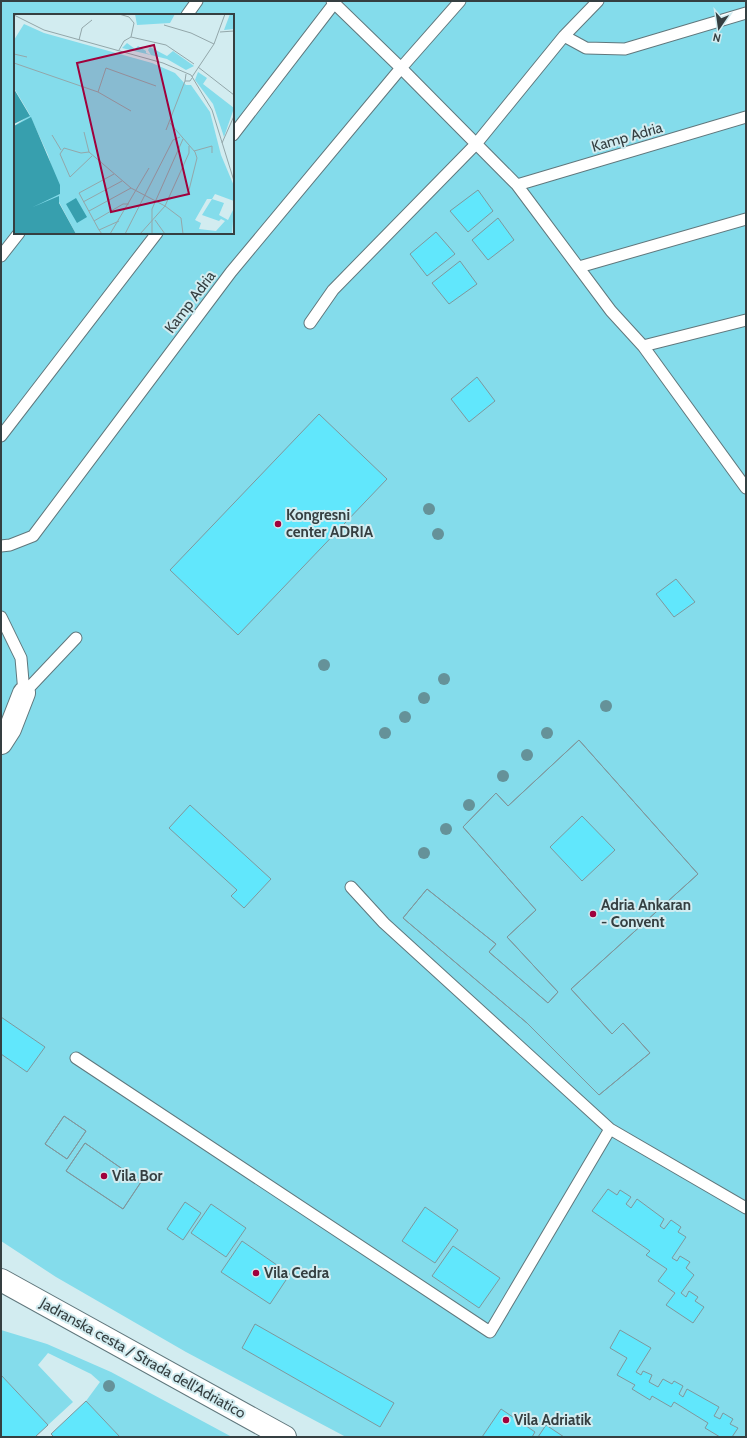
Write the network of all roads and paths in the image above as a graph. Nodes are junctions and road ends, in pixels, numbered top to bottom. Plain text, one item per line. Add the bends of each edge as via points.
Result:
1 (197, 1) edge
2 (460, 1) edge
3 (598, 1) edge
4 (334, 2) edge
5 (746, 13) edge
6 (187, 14) edge
7 (564, 36) junction
8 (401, 68) junction
9 (746, 117) edge
10 (234, 134) edge
11 (476, 144) junction
12 (517, 185) junction
13 (746, 219) edge
14 (18, 234) edge
15 (156, 234) edge
16 (1, 256) edge
17 (579, 267) junction
18 (746, 320) edge
19 (310, 323) dead end
20 (643, 346) junction
21 (1, 436) edge
22 (746, 488) edge
23 (1, 546) edge
24 (1, 617) edge
25 (76, 638) dead end
26 (24, 693) junction
27 (1, 743) edge
28 (351, 887) dead end
29 (76, 1058) dead end
30 (610, 1129) junction
31 (746, 1208) edge
32 (1, 1280) edge
33 (285, 1437) edge

1 - 6 lane
2 - 8 lane, Kamp Adria
3 - 7 lane
4 - 8 lane
4 - 10 lane
5 - 7 lane via 625,49 586,48
7 - 11 lane
8 - 11 lane
8 - 23 lane, Kamp Adria via 231,272 33,536
9 - 12 lane, Kamp Adria
11 - 12 lane
11 - 19 lane via 333,290
12 - 17 lane
13 - 17 lane
14 - 16 lane
15 - 21 lane
17 - 20 lane via 611,311
18 - 20 lane
20 - 22 lane
24 - 26 lane via 21,658
25 - 26 lane
26 - 27 main road via 10,729
28 - 30 lane via 384,923
29 - 30 lane via 490,1332
30 - 31 lane
32 - 33 main road, Jadranska cesta / Strada dell'Adriatico

